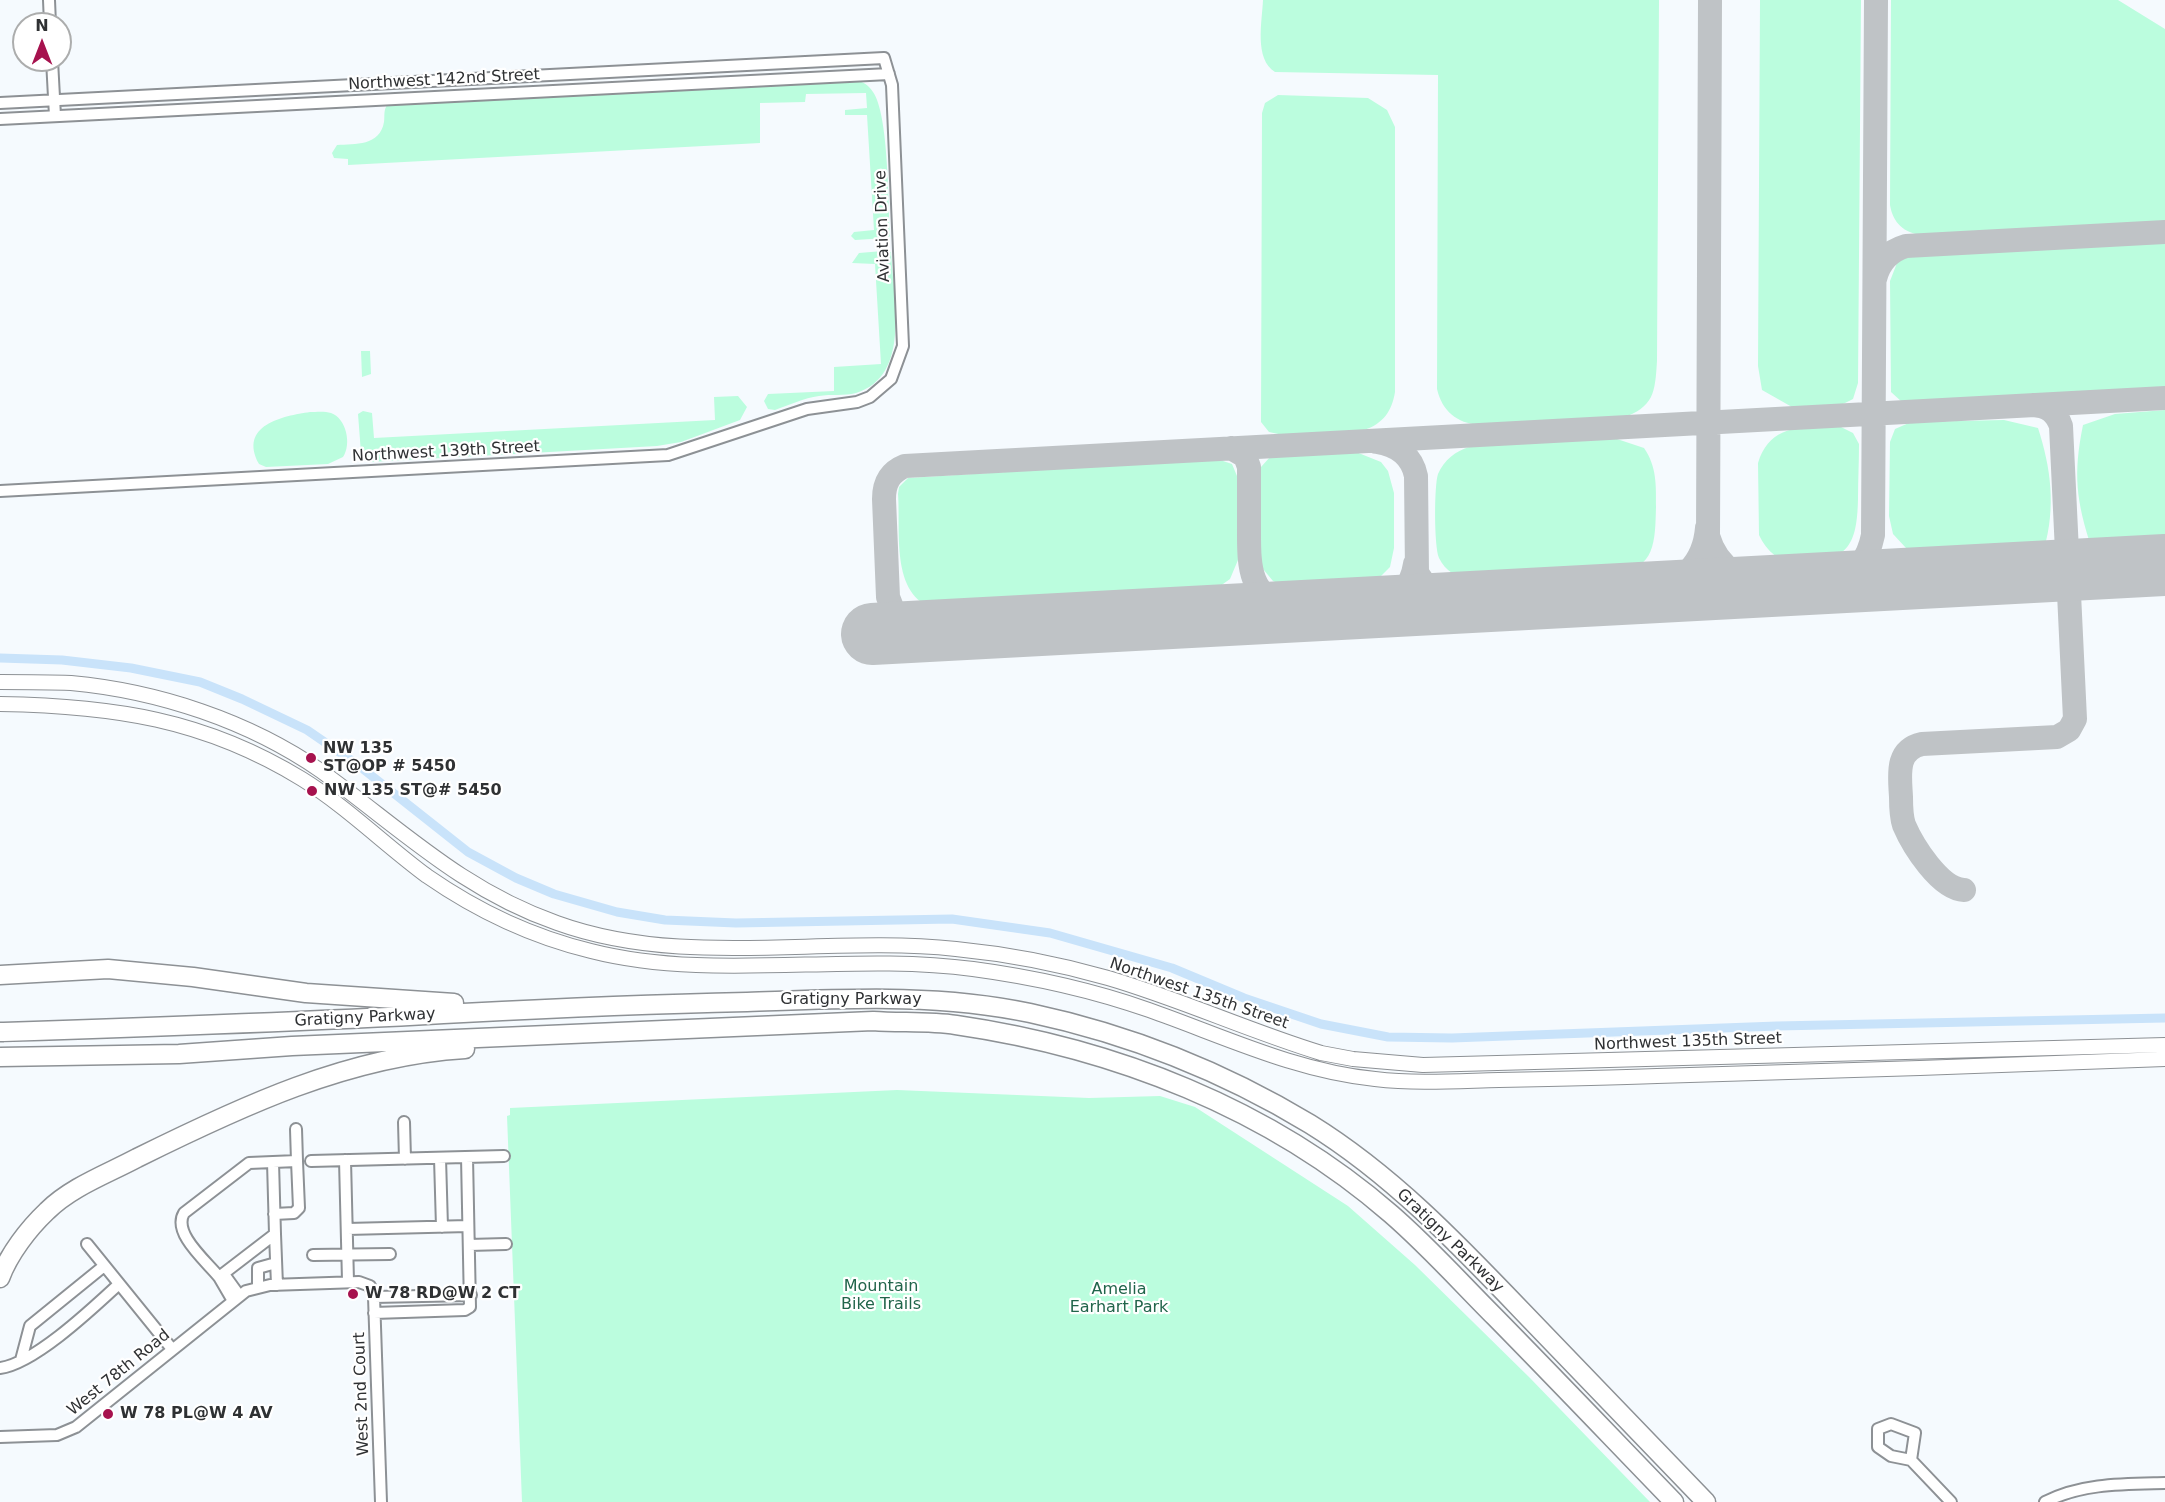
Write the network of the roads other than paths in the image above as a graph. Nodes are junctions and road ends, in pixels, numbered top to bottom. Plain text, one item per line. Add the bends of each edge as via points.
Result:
1 (884, 58) joint
2 (53, 72) edge
3 (889, 74) junction
4 (54, 100) junction
5 (0, 104) edge
6 (55, 116) junction
7 (0, 119) edge
8 (882, 388) joint
9 (0, 491) edge
10 (0, 682) edge
11 (0, 704) edge
12 (0, 967) edge
13 (25, 972) junction
14 (0, 975) edge
15 (527, 1008) junction
16 (0, 1032) edge
17 (565, 1036) junction
18 (2165, 1045) edge
19 (0, 1057) edge
20 (70, 1057) junction
21 (1641, 1059) junction
22 (2165, 1059) edge
23 (0, 1067) edge
24 (1641, 1077) junction
25 (404, 1122) dead end
26 (296, 1129) dead end
27 (504, 1156) dead end
28 (467, 1157) junction
29 (440, 1158) junction
30 (405, 1159) junction
31 (345, 1160) junction
32 (297, 1161) junction
33 (311, 1161) dead end
34 (273, 1162) junction
35 (274, 1214) junction
36 (468, 1226) junction
37 (442, 1227) junction
38 (347, 1229) junction
39 (275, 1234) junction
40 (87, 1244) dead end
41 (506, 1244) dead end
42 (469, 1245) junction
43 (390, 1254) dead end
44 (313, 1255) dead end
45 (348, 1255) junction
46 (276, 1263) junction
47 (104, 1266) junction
48 (219, 1277) junction
49 (0, 1278) edge
50 (348, 1281) junction
51 (119, 1284) junction
52 (277, 1285) junction
53 (258, 1287) junction
54 (372, 1292) junction
55 (471, 1296) junction
56 (238, 1297) junction
57 (397, 1297) junction
58 (398, 1313) junction
59 (374, 1314) junction
60 (172, 1349) junction
61 (21, 1360) junction
62 (0, 1368) edge
63 (0, 1437) edge
64 (1911, 1460) dead end
65 (2165, 1483) edge
66 (381, 1502) edge
67 (1674, 1502) edge
68 (1706, 1502) edge
69 (1951, 1502) edge
70 (2045, 1502) edge

1 - 3 street, Aviation Drive
1 - 4 street, Northwest 142nd Street
2 - 4 street
3 - 6 street, Northwest 142nd Street
3 - 8 street, Aviation Drive via 903,346 891,379
4 - 5 street, Northwest 142nd Street
4 - 6 street
6 - 7 street, Northwest 142nd Street
8 - 9 street, Northwest 139th Street via 857,402 807,408 668,455
10 - 21 main road, Northwest 135th Street via 71,684 130,692 214,716 318,769 476,886 557,923 593,934 682,947 876,944 997,954 1107,978 1273,1038 1321,1053 1362,1060 1423,1065
11 - 24 main road, Northwest 135th Street via 74,705 128,712 216,736 309,783 429,877 468,902 550,939 596,953 689,965 875,962 997,972 1100,994 1314,1069 1378,1080
12 - 13 highway
13 - 14 highway
13 - 15 highway via 108,969 306,993
15 - 16 highway, Gratigny Parkway
15 - 68 highway, Gratigny Parkway via 874,997 954,1002 1037,1015 1109,1033 1180,1059 1237,1084 1311,1125 1421,1209
17 - 20 highway, Gratigny Parkway
17 - 49 highway via 393,1060 292,1088 221,1117 80,1187 47,1210 6,1263
17 - 67 highway, Gratigny Parkway via 873,1021 953,1025 1046,1041 1117,1061 1199,1092 1261,1124 1333,1170 1391,1214
18 - 21 main road, Northwest 135th Street
19 - 20 highway, Gratigny Parkway
20 - 23 highway
21 - 24 main road
22 - 24 main road, Northwest 135th Street
25 - 30 street
26 - 32 street
27 - 28 street
28 - 29 street
28 - 36 street
29 - 30 street
29 - 37 street
30 - 31 street
31 - 33 street
31 - 38 street
32 - 34 street
32 - 35 street via 298,1210
34 - 35 street
34 - 48 street via 249,1163 183,1215 182,1231
35 - 39 street
36 - 37 street
36 - 42 street
37 - 38 street
38 - 45 street
39 - 46 street
39 - 48 street
40 - 47 street
41 - 42 street
42 - 55 street
43 - 45 street
44 - 45 street
45 - 50 street
46 - 52 street
46 - 53 street via 258,1268
47 - 51 street
47 - 61 street via 30,1326
48 - 56 street
50 - 52 street, West 78th Road
50 - 54 street, West 78th Road
51 - 60 street
51 - 61 street via 51,1341
52 - 53 street, West 78th Road
53 - 56 street, West 78th Road
54 - 57 street, West 78th Road
54 - 59 street, West 2nd Court
55 - 57 street, West 78th Road
55 - 58 street via 470,1306 465,1310
56 - 60 street, West 78th Road
57 - 58 street
58 - 59 street
59 - 66 street, West 2nd Court
60 - 63 street, West 78th Road via 65,1433
61 - 62 street
64 - 69 street
65 - 70 street via 2098,1485

